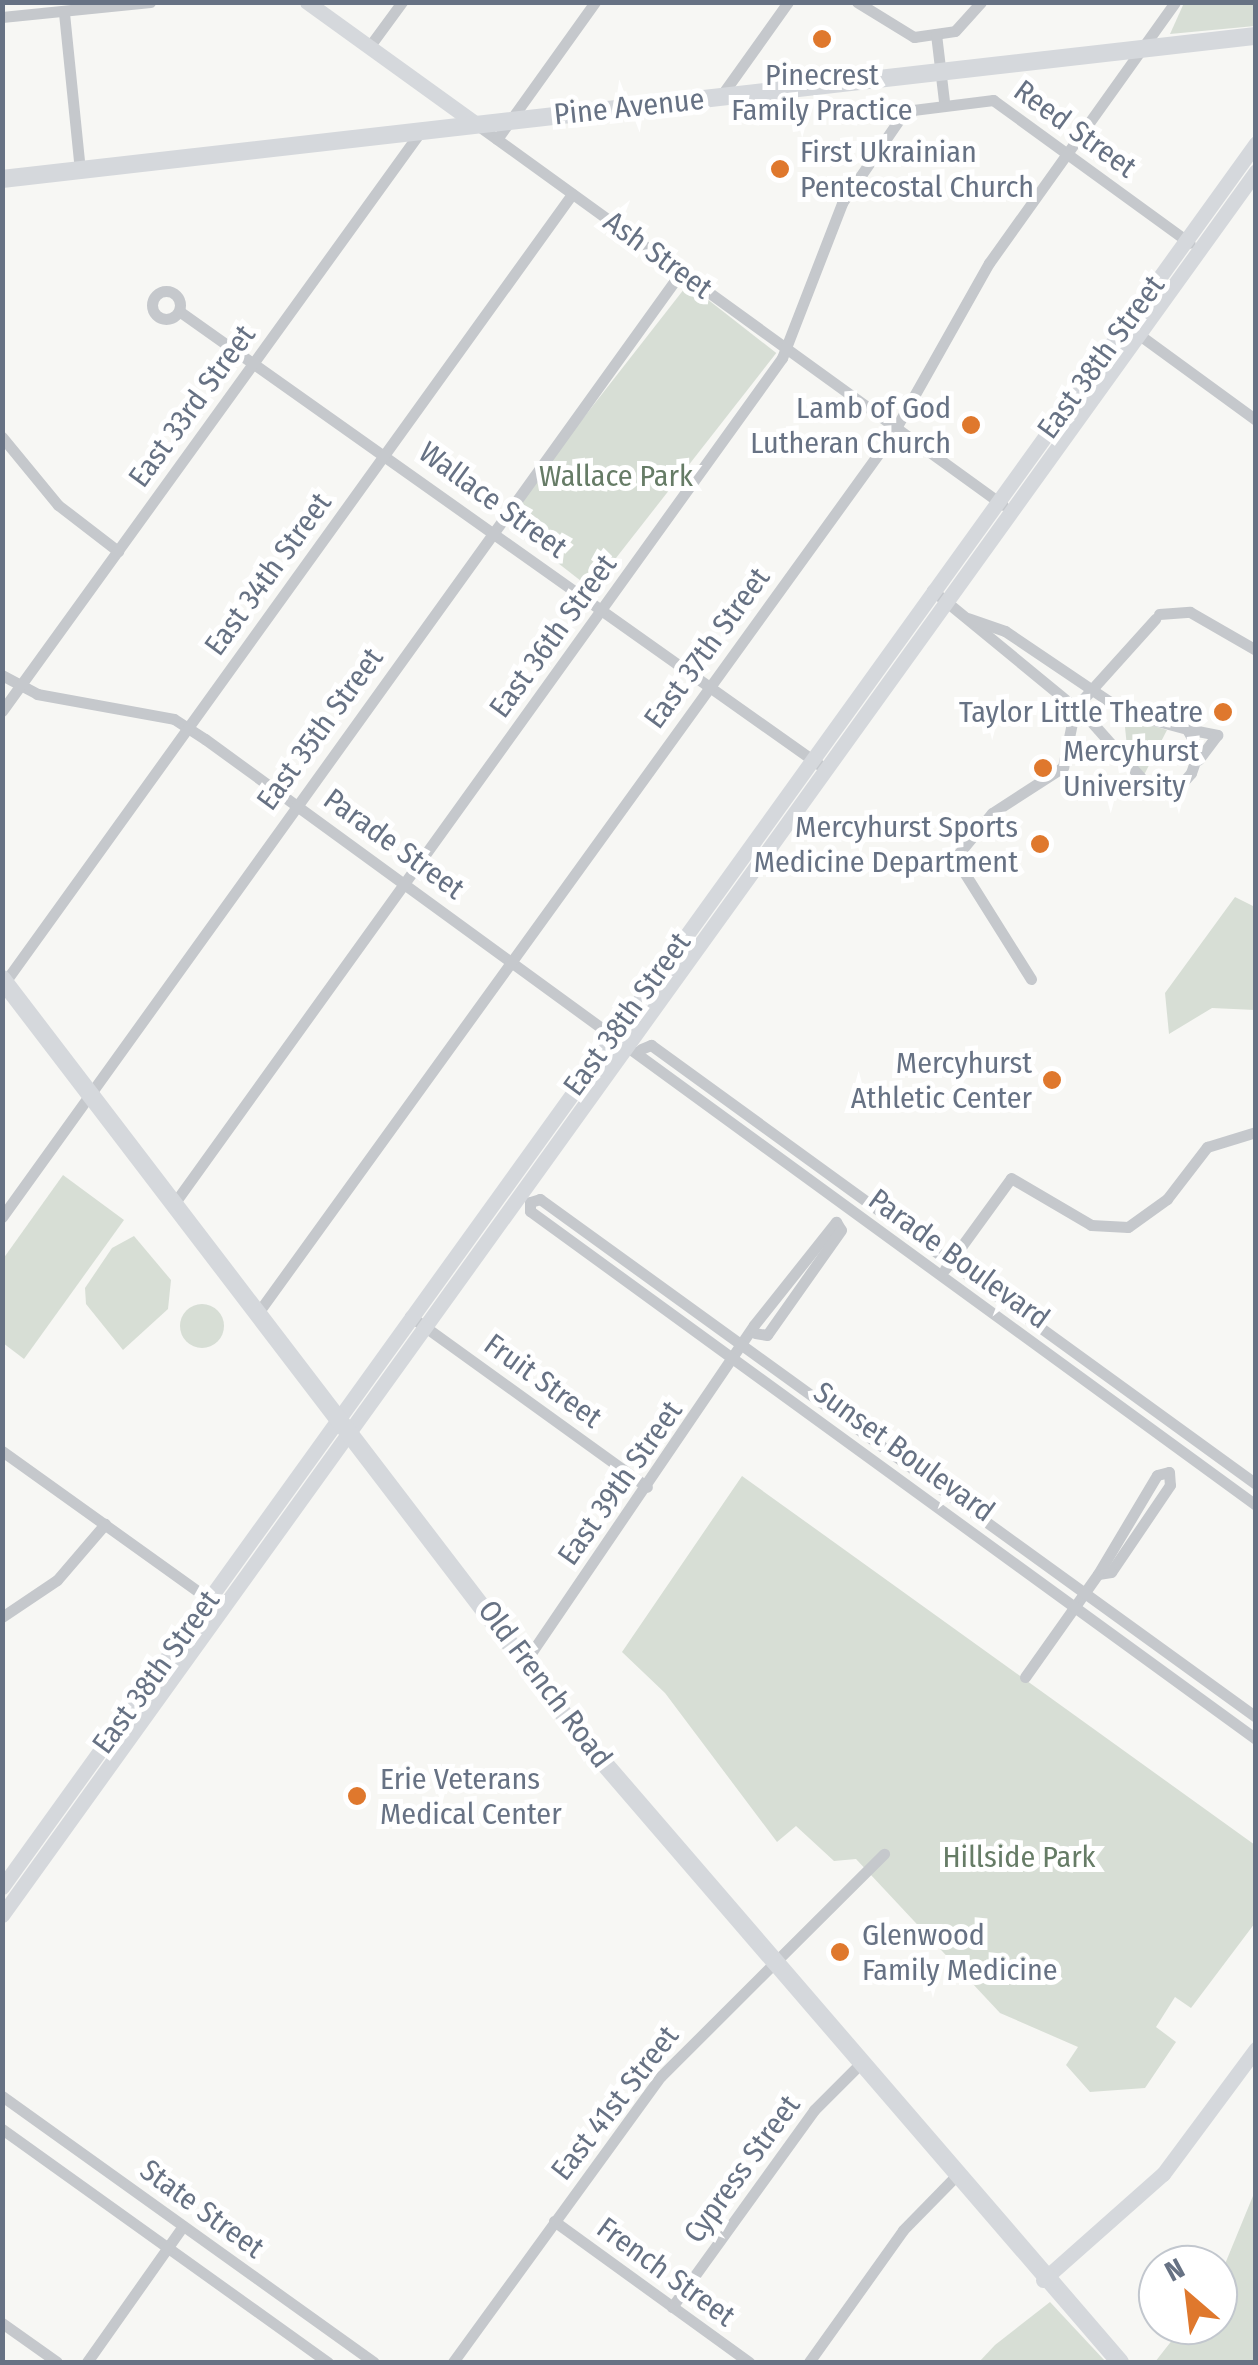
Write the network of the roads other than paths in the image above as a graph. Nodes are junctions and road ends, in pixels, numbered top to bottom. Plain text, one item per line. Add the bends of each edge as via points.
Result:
1 (150, 2) edge
2 (306, 2) edge
3 (402, 2) edge
4 (595, 2) edge
5 (788, 2) edge
6 (857, 2) edge
7 (981, 2) edge
8 (1175, 2) edge
9 (64, 13) junction
10 (2, 17) edge
11 (936, 34) junction
12 (1256, 36) edge
13 (370, 48) junction
14 (1141, 49) junction
15 (940, 72) junction
16 (721, 96) junction
17 (944, 101) junction
18 (510, 120) junction
19 (476, 124) junction
20 (421, 130) junction
21 (496, 140) junction
22 (1254, 149) edge
23 (1067, 152) junction
24 (80, 170) junction
25 (1256, 172) edge
26 (2, 179) edge
27 (572, 194) junction
28 (1192, 244) junction
29 (681, 272) junction
30 (180, 310) dead end
31 (1131, 329) junction
32 (788, 348) junction
33 (255, 361) junction
34 (1256, 420) edge
35 (898, 426) junction
36 (2, 437) edge
37 (386, 452) junction
38 (1003, 505) junction
39 (493, 530) junction
40 (118, 551) junction
41 (938, 594) junction
42 (602, 610) junction
43 (968, 618) junction
44 (1256, 650) edge
45 (2, 675) edge
46 (710, 686) junction
47 (20, 687) junction
48 (1091, 690) junction
49 (1075, 708) junction
50 (2, 711) edge
51 (188, 728) junction
52 (1187, 729) junction
53 (1198, 760) junction
54 (817, 763) junction
55 (296, 805) junction
56 (405, 883) junction
57 (513, 960) junction
58 (1032, 978) dead end
59 (5, 987) edge
60 (628, 1040) junction
61 (92, 1092) junction
62 (1256, 1132) edge
63 (518, 1193) junction
64 (856, 1194) junction
65 (176, 1201) junction
66 (846, 1208) junction
67 (2, 1217) edge
68 (950, 1262) junction
69 (940, 1276) junction
70 (260, 1310) junction
71 (416, 1321) junction
72 (745, 1348) junction
73 (736, 1361) junction
74 (345, 1420) junction
75 (1195, 1438) junction
76 (2, 1452) edge
77 (1184, 1454) junction
78 (1256, 1484) edge
79 (647, 1487) junction
80 (1256, 1505) edge
81 (106, 1524) junction
82 (1084, 1592) junction
83 (215, 1604) junction
84 (1073, 1606) junction
85 (2, 1618) edge
86 (526, 1662) junction
87 (1025, 1677) dead end
88 (1256, 1717) edge
89 (1256, 1739) edge
90 (884, 1854) dead end
91 (10, 1880) edge
92 (2, 1915) edge
93 (776, 1967) junction
94 (1256, 2050) edge
95 (858, 2065) junction
96 (2, 2096) edge
97 (2, 2129) edge
98 (954, 2178) junction
99 (554, 2221) junction
100 (183, 2226) junction
101 (167, 2248) junction
102 (1043, 2280) junction
103 (672, 2307) junction
104 (2, 2323) edge
105 (57, 2362) edge
106 (87, 2362) edge
107 (328, 2362) edge
108 (373, 2362) edge
109 (453, 2362) edge
110 (749, 2362) edge
111 (809, 2362) edge
112 (1120, 2362) edge

1 - 9 street
2 - 13 main road, Ash Street
3 - 13 street
4 - 18 street
5 - 16 street
6 - 11 street via 903,35
7 - 11 street via 960,28
8 - 14 street, East 37th Street
9 - 10 street
9 - 24 street
11 - 15 street
12 - 14 main road, Pine Avenue
13 - 19 main road, Ash Street
14 - 15 main road, Pine Avenue
14 - 23 street, East 37th Street
15 - 16 main road, Pine Avenue
15 - 17 street
16 - 18 main road, Pine Avenue
17 - 23 street, Reed Street via 993,100
17 - 32 street, East 36th Street via 906,111 861,168
18 - 19 main road, Pine Avenue
18 - 21 street
19 - 20 main road, Pine Avenue
19 - 21 street, Ash Street
20 - 24 main road, Pine Avenue
20 - 33 street, East 33rd Street
21 - 27 street, Ash Street
22 - 28 main road, East 38th Street
23 - 28 street, Reed Street
23 - 35 street, East 37th Street via 981,275
24 - 26 main road, Pine Avenue
25 - 28 main road, East 38th Street
27 - 29 street, Ash Street
27 - 37 street, East 34th Street
28 - 31 main road, East 38th Street
29 - 32 street, Ash Street
29 - 39 street, East 35th Street
30 - 33 street, Wallace Street
31 - 34 street
31 - 38 main road, East 38th Street
32 - 35 street, Ash Street
32 - 42 street, East 36th Street
33 - 37 street, Wallace Street
33 - 40 street, East 33rd Street
35 - 38 street, Ash Street
35 - 46 street, East 37th Street
36 - 40 street via 58,505
37 - 39 street, Wallace Street
37 - 51 street, East 34th Street
38 - 41 main road, East 38th Street
39 - 42 street, Wallace Street
39 - 55 street, East 35th Street
40 - 47 street, East 33rd Street
41 - 43 street
41 - 54 main road, East 38th Street
42 - 46 street, Wallace Street
42 - 56 street, East 36th Street
43 - 48 street via 1006,631
43 - 49 street via 997,652
44 - 48 street via 1190,612 1157,617
45 - 47 street, Parade Street
46 - 54 street, Wallace Street
46 - 57 street, East 37th Street
47 - 50 street, East 33rd Street
47 - 51 street, Parade Street
48 - 49 street
48 - 52 street via 1145,720
49 - 53 street via 1152,790 1174,792
49 - 58 street via 1063,767 992,812 955,858
51 - 55 street, Parade Street
51 - 59 street, East 34th Street
52 - 53 street
52 - 53 street via 1216,736
54 - 60 main road, East 38th Street
55 - 56 street, Parade Street
55 - 61 street, East 35th Street
56 - 57 street, Parade Street
56 - 65 street, East 36th Street
57 - 60 street, Parade Street
57 - 70 street, East 37th Street
59 - 61 main road, Old French Road
60 - 63 main road, East 38th Street
60 - 64 street, Parade Boulevard via 651,1045
60 - 66 street, Parade Boulevard via 652,1066
61 - 65 main road, Old French Road
61 - 67 street, East 35th Street
62 - 68 street via 1207,1147 1168,1199 1128,1227 1091,1226 1011,1178
63 - 71 main road, East 38th Street
63 - 72 street, Sunset Boulevard via 540,1199
63 - 73 street, Sunset Boulevard via 530,1211
64 - 66 street, East 39th Street
64 - 68 street, Parade Boulevard
65 - 70 main road, Old French Road
66 - 69 street, Parade Boulevard
66 - 72 street, East 39th Street via 836,1222 841,1230 766,1335 755,1334
68 - 69 street
68 - 75 street, Parade Boulevard
69 - 77 street, Parade Boulevard
70 - 74 main road, Old French Road
71 - 74 main road, East 38th Street
71 - 79 street, Fruit Street
72 - 73 street, East 39th Street
72 - 82 street, Sunset Boulevard
73 - 79 street, East 39th Street
73 - 84 street, Sunset Boulevard
74 - 83 main road, East 38th Street
74 - 86 main road, Old French Road
75 - 77 street
75 - 78 street, Parade Boulevard
76 - 81 street
77 - 80 street, Parade Boulevard
77 - 82 street via 1111,1572 1098,1574
79 - 86 street, East 39th Street
81 - 83 street
81 - 85 street via 57,1580
82 - 84 street
82 - 88 street, Sunset Boulevard
83 - 91 main road, East 38th Street
84 - 87 street
84 - 89 street, Sunset Boulevard
86 - 93 main road, Old French Road
90 - 93 street, East 41st Street
91 - 92 main road, East 38th Street
93 - 95 main road, Old French Road
93 - 99 street, East 41st Street via 661,2076
94 - 102 main road via 1164,2174
95 - 98 main road, Old French Road
95 - 103 street, Cypress Street via 807,2119
96 - 100 street, State Street
97 - 101 street, State Street
98 - 102 main road, Old French Road
98 - 111 street via 910,2221
99 - 103 street, French Street
99 - 109 street, East 41st Street
100 - 101 street
100 - 108 street, State Street
101 - 106 street
101 - 107 street, State Street
102 - 112 main road, Old French Road
103 - 110 street, French Street
104 - 105 street

